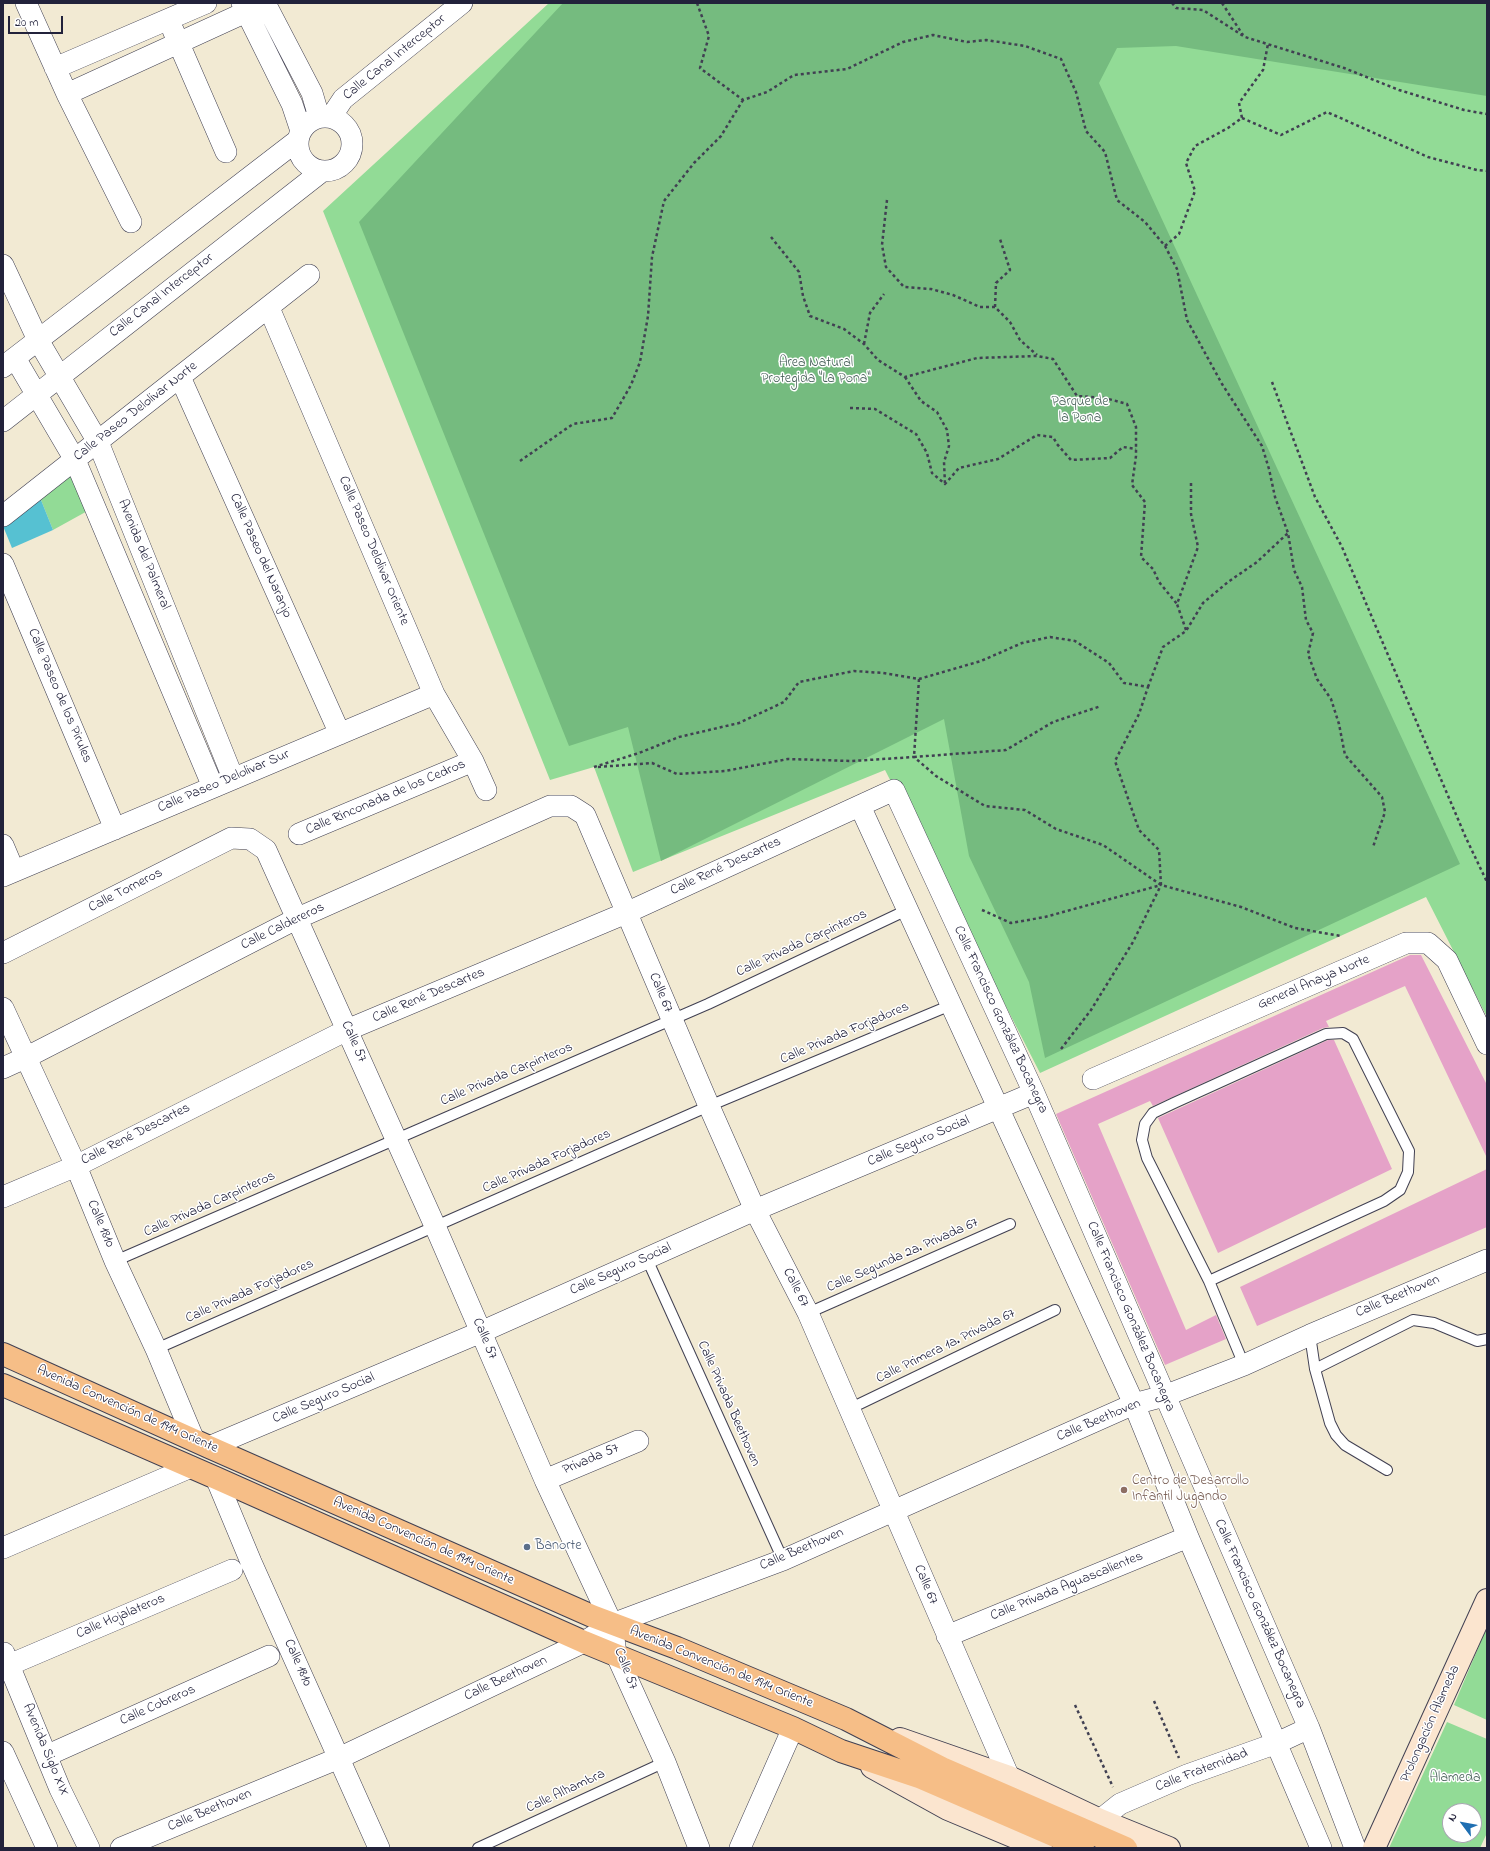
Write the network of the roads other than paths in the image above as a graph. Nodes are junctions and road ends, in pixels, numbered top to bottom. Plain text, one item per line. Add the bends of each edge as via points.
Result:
1 (26, 3) edge
2 (206, 3) edge
3 (265, 3) edge
4 (462, 3) edge
5 (250, 6) edge
6 (168, 19) junction
7 (179, 42) junction
8 (55, 68) junction
9 (67, 94) junction
10 (325, 117) junction
11 (299, 136) junction
12 (226, 152) dead end
13 (321, 172) junction
14 (131, 222) dead end
15 (3, 264) edge
16 (309, 275) dead end
17 (269, 308) junction
18 (38, 340) junction
19 (9, 362) edge
20 (59, 377) junction
21 (180, 377) junction
22 (37, 394) junction
23 (3, 421) edge
24 (98, 442) junction
25 (75, 460) junction
26 (3, 516) edge
27 (3, 564) edge
28 (434, 694) junction
29 (340, 734) junction
30 (473, 761) junction
31 (233, 778) junction
32 (213, 787) junction
33 (486, 790) dead end
34 (894, 790) joint
35 (571, 806) joint
36 (860, 806) junction
37 (115, 829) junction
38 (300, 834) dead end
39 (250, 839) joint
40 (3, 845) edge
41 (8, 873) edge
42 (907, 910) junction
43 (626, 913) junction
44 (298, 918) junction
45 (3, 953) edge
46 (951, 1005) junction
47 (3, 1008) edge
48 (672, 1019) junction
49 (347, 1030) junction
50 (1487, 1044) edge
51 (27, 1057) junction
52 (3, 1068) edge
53 (1092, 1079) dead end
54 (1034, 1093) junction
55 (709, 1106) junction
56 (999, 1108) junction
57 (395, 1139) junction
58 (76, 1166) junction
59 (3, 1197) edge
60 (755, 1210) junction
61 (1010, 1224) dead end
62 (435, 1226) junction
63 (647, 1258) junction
64 (1487, 1260) edge
65 (115, 1261) junction
66 (1210, 1281) junction
67 (1055, 1310) dead end
68 (808, 1313) junction
69 (481, 1332) junction
70 (1310, 1335) junction
71 (1487, 1339) edge
72 (156, 1349) junction
73 (3, 1354) edge
74 (1244, 1364) junction
75 (1315, 1369) junction
76 (3, 1385) edge
77 (1164, 1396) junction
78 (1134, 1404) junction
79 (849, 1409) junction
80 (638, 1440) dead end
81 (201, 1444) junction
82 (191, 1467) junction
83 (1387, 1470) dead end
84 (216, 1478) junction
85 (545, 1480) junction
86 (893, 1510) junction
87 (1188, 1537) junction
88 (3, 1548) edge
89 (783, 1560) junction
90 (232, 1570) dead end
91 (1487, 1600) edge
92 (612, 1624) junction
93 (947, 1636) junction
94 (584, 1642) junction
95 (616, 1654) junction
96 (269, 1656) dead end
97 (6, 1658) edge
98 (846, 1720) junction
99 (793, 1728) junction
100 (1309, 1728) junction
101 (1277, 1743) junction
102 (841, 1751) junction
103 (48, 1755) junction
104 (339, 1758) junction
105 (665, 1762) junction
106 (6, 1766) edge
107 (921, 1768) junction
108 (1009, 1777) junction
109 (1100, 1820) junction
110 (47, 1848) edge
111 (89, 1848) edge
112 (121, 1848) edge
113 (379, 1848) edge
114 (478, 1848) edge
115 (699, 1848) edge
116 (740, 1848) edge
117 (1040, 1848) edge
118 (1083, 1848) edge
119 (1126, 1848) edge
120 (1169, 1848) edge
121 (1321, 1848) edge
122 (1355, 1848) edge
123 (1374, 1848) edge

1 - 8 street
2 - 6 street
3 - 10 street
4 - 10 street, Calle Canal Interceptor via 343,98
5 - 7 street
5 - 11 street via 292,104
6 - 7 street
6 - 8 street
7 - 9 street
7 - 12 street
8 - 9 street
9 - 14 street
10 - 11 street via 306,123
10 - 13 street via 340,121 347,127 353,145 349,158 339,168
11 - 13 street via 300,157 313,169
11 - 18 street
13 - 20 street, Calle Canal Interceptor
15 - 18 street, Avenida del Palmeral
16 - 17 street, Calle Paseo Delolivar Norte
17 - 21 street, Calle Paseo Delolivar Norte
17 - 28 street, Calle Paseo Delolivar Oriente
18 - 19 street
18 - 20 street, Avenida del Palmeral
19 - 22 street, Avenida del Palmeral
20 - 22 street, Calle Canal Interceptor
20 - 24 street, Avenida del Palmeral
21 - 24 street, Calle Paseo Delolivar Norte
21 - 29 street, Calle Paseo del Naranjo
22 - 23 street, Calle Canal Interceptor
22 - 25 street, Avenida del Palmeral
24 - 25 street, Calle Paseo Delolivar Norte
24 - 31 street, Avenida del Palmeral
25 - 26 street, Calle Paseo Delolivar Norte
25 - 32 street, Avenida del Palmeral
27 - 37 street, Calle Paseo de los Pirules
28 - 29 street, Calle Paseo Delolivar Sur
28 - 30 street, Calle Paseo Delolivar Oriente
29 - 31 street, Calle Paseo Delolivar Sur
30 - 33 street, Calle Paseo Delolivar Oriente
30 - 38 street, Calle Rinconada de los Cedros
31 - 32 street, Calle Paseo Delolivar Sur
32 - 37 street, Calle Paseo Delolivar Sur
34 - 36 street, Calle René Descartes
34 - 54 street, Calle Francisco González Bocanegra
35 - 43 street, Calle 67 via 585,815
35 - 44 street, Calle Caldereros via 550,806
36 - 42 street
36 - 43 street, Calle René Descartes
37 - 41 street, Calle Paseo Delolivar Sur
39 - 44 street, Calle 57 via 266,850
39 - 45 street, Calle Torneros via 231,838
40 - 41 street
42 - 46 street
42 - 48 lane, Calle Privada Carpinteros
43 - 48 street, Calle 67
43 - 49 street, Calle René Descartes
44 - 49 street, Calle 57
44 - 51 street, Calle Caldereros
46 - 55 lane, Calle Privada Forjadores
46 - 56 street
47 - 51 street, Calle 1810
48 - 55 street, Calle 67
48 - 57 lane, Calle Privada Carpinteros
49 - 57 street, Calle 57
49 - 58 street, Calle René Descartes
50 - 53 street, General Anaya Norte via 1447,960 1428,943 1406,943
51 - 52 street, Calle Caldereros
51 - 58 street, Calle 1810
54 - 56 street, Calle Seguro Social
54 - 77 street, Calle Francisco González Bocanegra
55 - 60 street, Calle 67
55 - 62 lane, Calle Privada Forjadores
56 - 60 street, Calle Seguro Social
56 - 78 street
57 - 62 street, Calle 57
57 - 65 lane, Calle Privada Carpinteros
58 - 59 street, Calle René Descartes
58 - 65 street, Calle 1810
60 - 63 street, Calle Seguro Social
60 - 68 street, Calle 67
61 - 68 lane, Calle Segunda 2a. Privada 67
62 - 69 street, Calle 57
62 - 72 lane, Calle Privada Forjadores
63 - 69 street, Calle Seguro Social
63 - 89 lane, Calle Privada Beethoven
64 - 70 street, Calle Beethoven
65 - 72 street, Calle 1810
66 - 66 lane via 1147,1158 1142,1140 1146,1124 1153,1113 1174,1103 1326,1034 1343,1033 1353,1039 1409,1151 1408,1172 1400,1190 1384,1201
66 - 74 lane
67 - 79 lane, Calle Primera 1a. Privada 67
68 - 79 street, Calle 67
69 - 81 street, Calle Seguro Social
69 - 85 street, Calle 57
70 - 74 street, Calle Beethoven
70 - 75 lane
71 - 75 lane via 1476,1341 1434,1323 1413,1320
72 - 81 street, Calle 1810
73 - 81 main road, Avenida Convención de 1914 Oriente
74 - 77 street, Calle Beethoven
75 - 83 lane via 1330,1423 1336,1435 1345,1446
76 - 82 main road, Avenida Convención de 1914 Oriente
77 - 78 street, Calle Beethoven
77 - 100 street, Calle Francisco González Bocanegra
78 - 86 street, Calle Beethoven
78 - 87 street
79 - 86 street, Calle 67
80 - 85 street, Privada 57
81 - 92 main road, Avenida Convención de 1914 Oriente
82 - 84 main road, Avenida Convención de 1914 Oriente
82 - 88 street
84 - 94 main road, Avenida Convención de 1914 Oriente
84 - 104 street, Calle 1810
85 - 92 street, Calle 57
86 - 89 street, Calle Beethoven
86 - 93 street, Calle 67
87 - 93 street, Calle Privada Aguascalientes
87 - 101 street
89 - 92 street, Calle Beethoven
90 - 97 street, Calle Hojalateros
91 - 123 main road, Prolongación Alameda
92 - 94 street, Calle Beethoven
92 - 95 street, Calle 57
92 - 98 main road, Avenida Convención de 1914 Oriente via 677,1648
93 - 108 street, Calle 67
94 - 95 main road, Avenida Convención de 1914 Oriente
94 - 104 street, Calle Beethoven
95 - 99 main road, Avenida Convención de 1914 Oriente
95 - 105 street, Calle 57
96 - 103 street, Calle Cobreros
97 - 103 street, Avenida Siglo XIX
98 - 107 main road, Avenida Convención de 1914 Oriente
98 - 108 main road, Avenida Convención de 1914 Oriente
99 - 102 main road, Avenida Convención de 1914 Oriente
99 - 116 street
100 - 101 street, Calle Fraternidad
100 - 122 street, Calle Francisco González Bocanegra
101 - 109 street, Calle Fraternidad via 1187,1775 1120,1804
101 - 121 street
102 - 107 main road, Avenida Convención de 1914 Oriente
102 - 117 main road, Avenida Convención de 1914 Oriente via 948,1809
103 - 111 street, Avenida Siglo XIX via 60,1789
104 - 112 street, Calle Beethoven
104 - 113 street, Calle 1810
105 - 114 lane, Calle Alhambra
105 - 115 street, Calle 57
106 - 110 street
107 - 118 main road, Avenida Convención de 1914 Oriente
107 - 119 main road, Avenida Convención de 1914 Oriente
108 - 109 main road, Avenida Convención de 1914 Oriente
109 - 120 main road, Avenida Convención de 1914 Oriente

